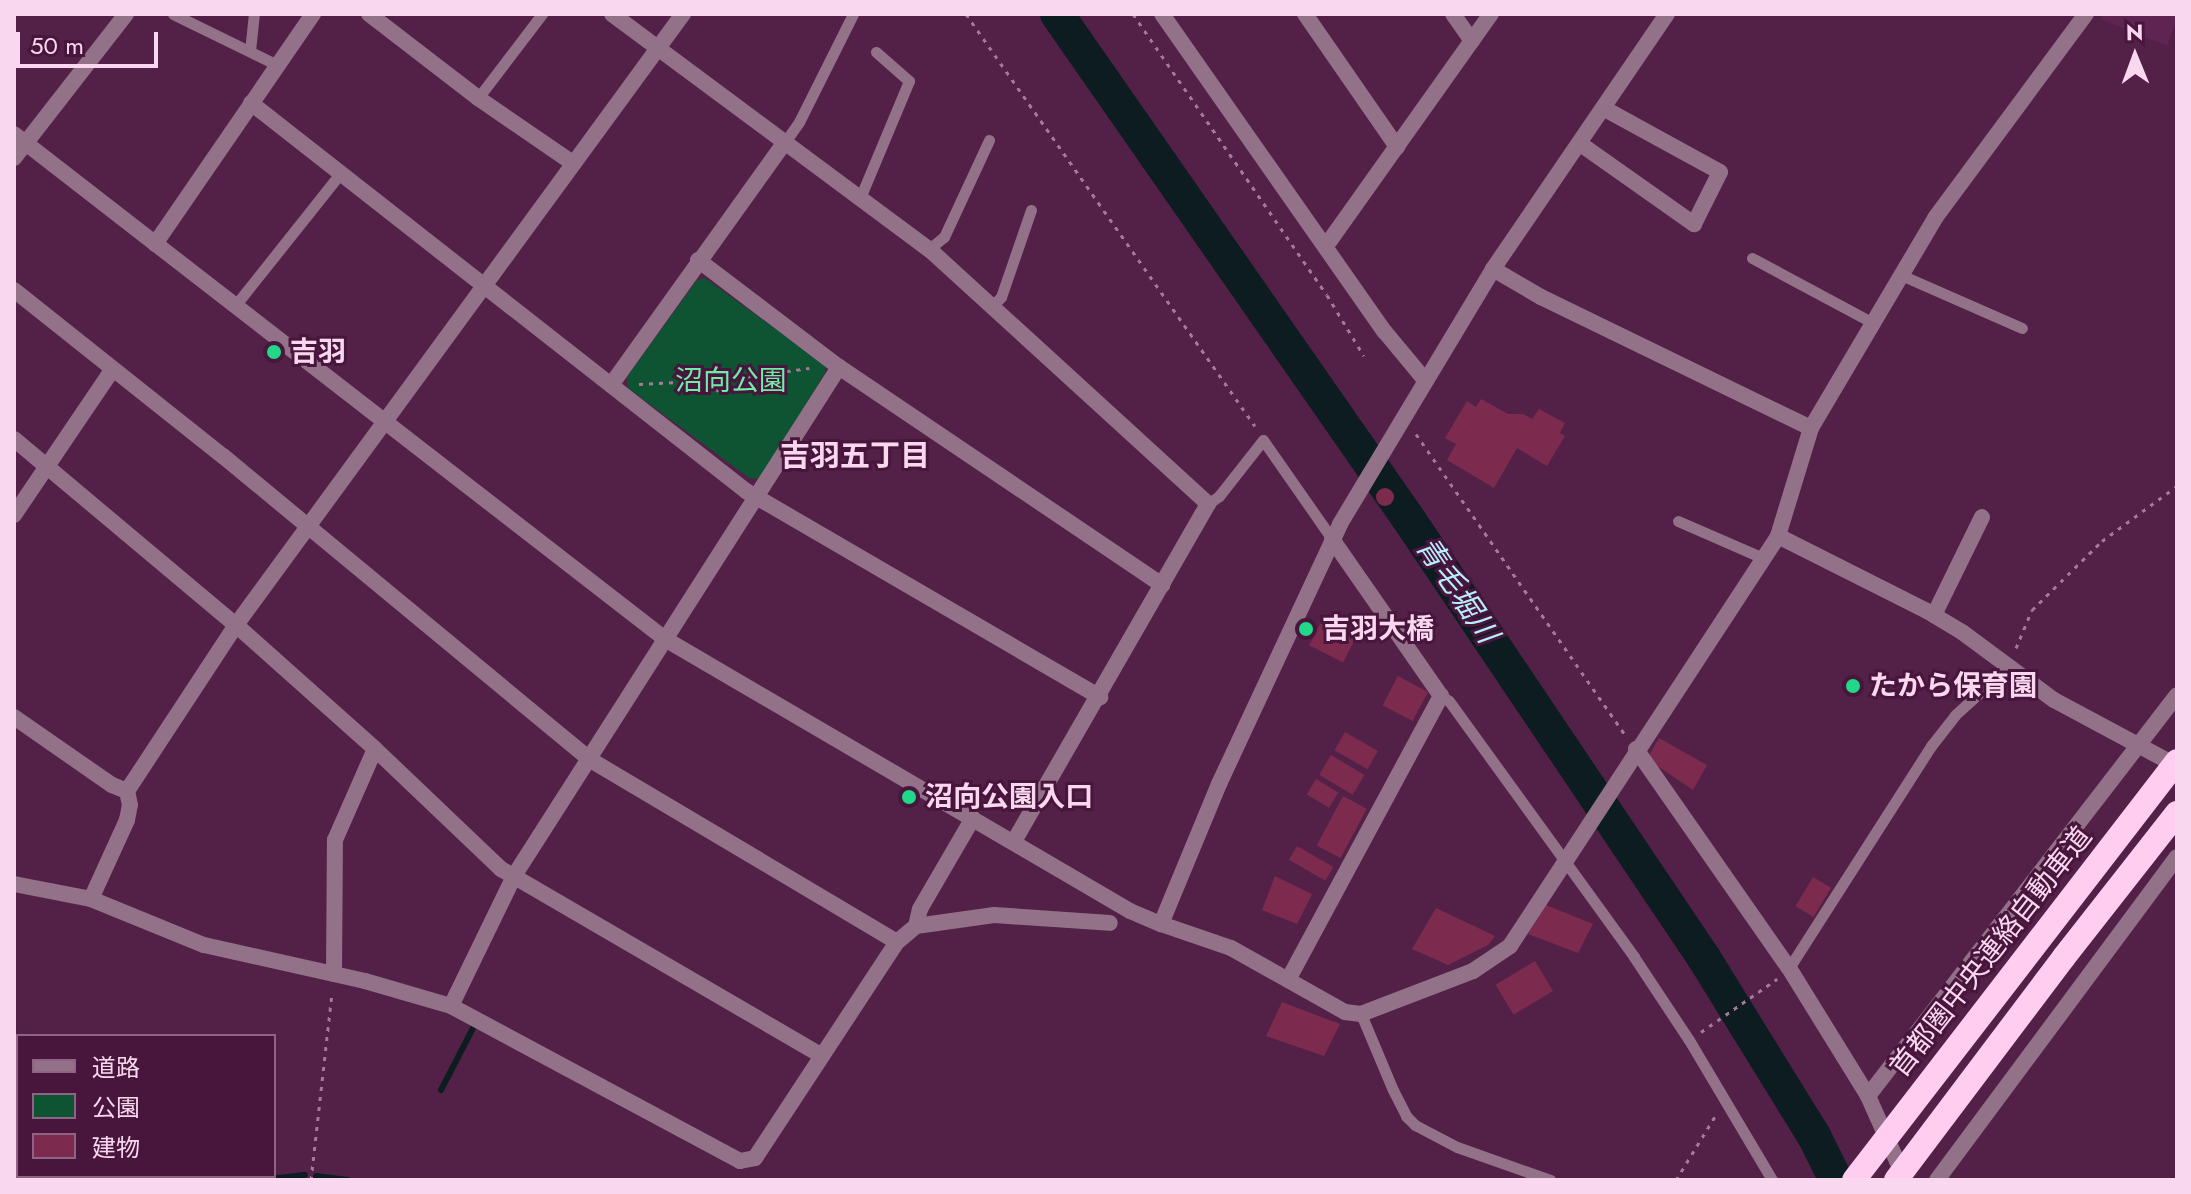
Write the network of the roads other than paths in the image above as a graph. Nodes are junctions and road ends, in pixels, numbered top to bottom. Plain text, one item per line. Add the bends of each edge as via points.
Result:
1 (126, 14) edge
2 (173, 14) edge
3 (254, 14) edge
4 (313, 14) edge
5 (369, 14) edge
6 (542, 14) edge
7 (612, 14) edge
8 (683, 14) edge
9 (853, 14) edge
10 (1162, 14) edge
11 (1305, 14) edge
12 (1453, 14) edge
13 (1491, 14) edge
14 (1667, 14) edge
15 (2086, 14) edge
16 (1472, 41) junction
17 (657, 48) junction
18 (250, 51) junction
19 (876, 52) dead end
20 (277, 65) junction
21 (478, 98) junction
22 (251, 103) junction
23 (1603, 108) junction
24 (20, 138) edge
25 (989, 140) dead end
26 (785, 142) junction
27 (1579, 143) junction
28 (1397, 147) junction
29 (14, 158) edge
30 (574, 164) junction
31 (339, 175) junction
32 (860, 198) junction
33 (1031, 210) dead end
34 (155, 244) junction
35 (1326, 246) junction
36 (929, 249) junction
37 (1752, 258) dead end
38 (698, 260) junction
39 (1493, 269) junction
40 (1901, 275) junction
41 (484, 287) junction
42 (14, 290) edge
43 (234, 307) junction
44 (991, 307) junction
45 (1873, 323) junction
46 (2022, 328) dead end
47 (839, 367) junction
48 (113, 369) junction
49 (1424, 379) junction
50 (611, 385) junction
51 (383, 422) junction
52 (1811, 428) junction
53 (14, 439) edge
54 (48, 467) junction
55 (757, 498) junction
56 (1208, 504) junction
57 (14, 515) edge
58 (1982, 517) dead end
59 (1678, 521) dead end
60 (309, 528) junction
61 (1336, 532) junction
62 (1778, 536) junction
63 (1763, 558) junction
64 (1162, 585) junction
65 (1934, 615) junction
66 (236, 625) junction
67 (665, 639) junction
68 (2008, 667) junction
69 (2177, 695) edge
70 (1441, 696) junction
71 (1100, 697) junction
72 (14, 717) edge
73 (2137, 744) junction
74 (1632, 748) junction
75 (375, 749) junction
76 (589, 759) junction
77 (2177, 764) edge
78 (127, 791) junction
79 (2177, 813) edge
80 (973, 818) junction
81 (1014, 842) junction
82 (1566, 857) junction
83 (2177, 857) edge
84 (514, 876) junction
85 (14, 884) edge
86 (91, 899) junction
87 (1110, 923) dead end
88 (1161, 924) junction
89 (916, 926) junction
90 (897, 942) junction
91 (1786, 972) junction
92 (334, 974) junction
93 (1288, 980) junction
94 (451, 1006) junction
95 (1361, 1014) junction
96 (821, 1055) junction
97 (1868, 1096) junction
98 (1550, 1180) edge
99 (1772, 1180) edge
100 (1854, 1180) edge
101 (1896, 1180) edge
102 (1905, 1180) edge
103 (1937, 1180) edge

1 - 24 street
2 - 18 lane
3 - 18 lane
4 - 20 street
5 - 21 street
6 - 21 lane
7 - 17 street
8 - 17 street
9 - 26 lane
10 - 35 street
11 - 28 street
12 - 16 street
13 - 16 street
14 - 23 street
15 - 40 street via 1935,218
16 - 28 street
17 - 26 street
17 - 30 street
18 - 20 lane
19 - 32 lane via 909,81
20 - 22 street
21 - 30 street
22 - 31 street
22 - 34 street
23 - 27 street
23 - 27 street via 1720,172 1694,224
24 - 29 street
24 - 34 street
25 - 36 lane via 944,237
26 - 32 street
26 - 38 street
27 - 39 street
28 - 35 street
30 - 41 street
31 - 41 street
31 - 43 lane
32 - 36 street
33 - 44 lane via 1001,297
34 - 43 street
35 - 49 street
36 - 44 street
37 - 45 lane
38 - 47 street
38 - 50 street
39 - 49 street
39 - 52 street
40 - 45 street
40 - 46 lane
41 - 50 street
41 - 51 street
42 - 48 street
43 - 51 street
44 - 56 street
45 - 52 street
47 - 55 street
47 - 64 street
48 - 54 street
48 - 60 street
49 - 61 street
50 - 55 street
51 - 60 street
51 - 67 street
52 - 62 street
53 - 54 street
54 - 57 street
54 - 66 street
55 - 67 street
55 - 71 street
56 - 61 lane via 1263,440
56 - 64 street
58 - 65 street
59 - 63 lane
60 - 66 street
60 - 76 street
61 - 70 street
61 - 88 street via 1219,784
62 - 63 street
62 - 65 street
63 - 74 street
64 - 71 street
65 - 68 street
66 - 75 street
66 - 78 street
67 - 76 street
67 - 80 street
68 - 73 street via 2054,700
68 - 91 lane via 1955,715 1931,746
69 - 73 street
70 - 82 lane
70 - 93 street
71 - 81 street
72 - 78 street
73 - 77 street
73 - 97 street
74 - 82 street
74 - 91 street
75 - 84 street
75 - 92 street via 335,840
76 - 84 street
76 - 90 street
77 - 100 highway, 首都圏中央連絡自動車道, bridge
78 - 86 street via 127,820
79 - 101 highway, bridge
80 - 81 street
80 - 89 street via 920,909
81 - 88 street
82 - 95 street via 1502,954 1473,971
82 - 99 lane
83 - 103 street
84 - 94 street
84 - 96 street
85 - 86 street
86 - 92 street via 204,945
87 - 89 street via 994,915
88 - 93 street via 1231,948
89 - 90 street
90 - 96 street
91 - 97 street
92 - 94 street
93 - 95 street via 1345,1012
94 - 96 street via 740,1161 755,1158
95 - 98 lane via 1393,1090 1415,1125 1457,1147
97 - 102 street

